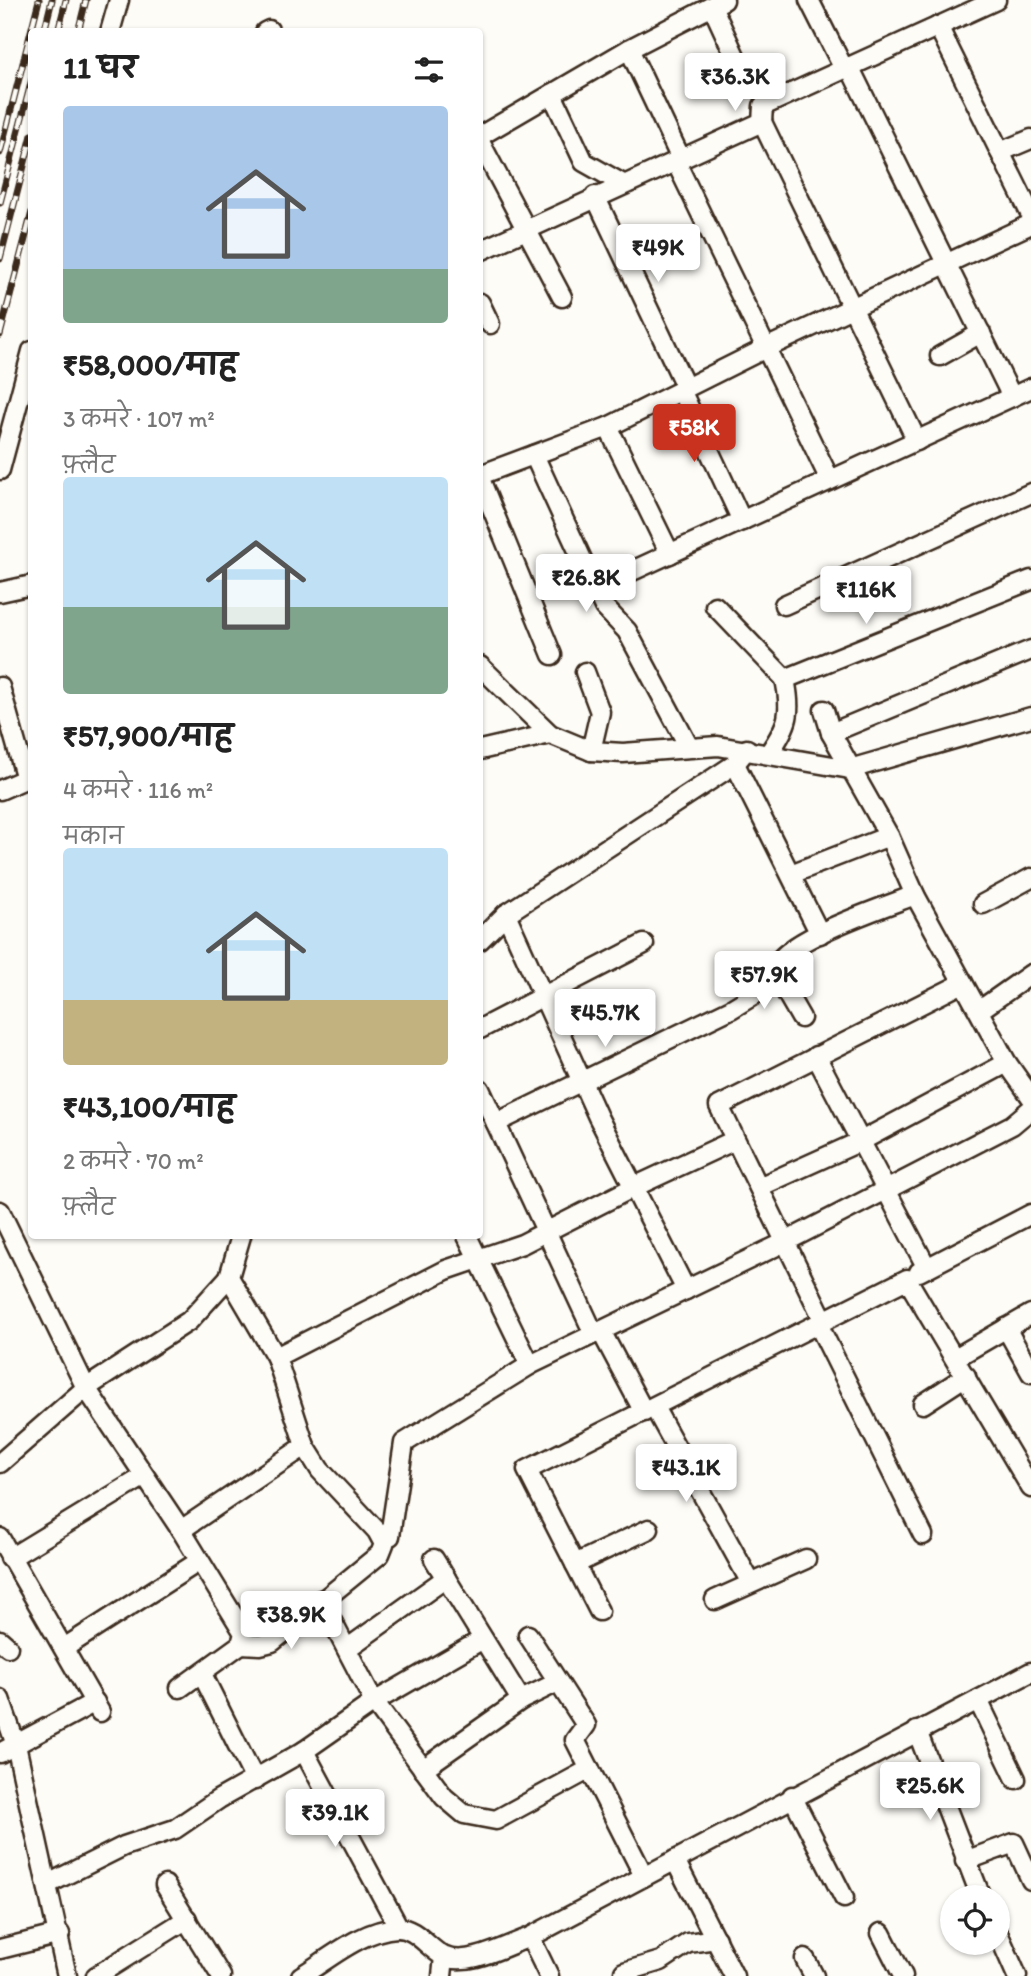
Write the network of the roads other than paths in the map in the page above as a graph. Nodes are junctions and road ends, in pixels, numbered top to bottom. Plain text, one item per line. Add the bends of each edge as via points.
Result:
1 (119, 0) edge
2 (809, 0) edge
3 (996, 0) edge
4 (718, 3) edge
5 (938, 26) junction
6 (111, 28) edge
7 (629, 50) junction
8 (847, 67) junction
9 (741, 69) dead end
10 (552, 94) junction
11 (762, 122) junction
12 (483, 134) edge
13 (1031, 139) edge
14 (483, 147) edge
15 (1000, 152) junction
16 (678, 160) junction
17 (623, 184) junction
18 (595, 196) junction
19 (1031, 215) edge
20 (1031, 224) edge
21 (527, 228) junction
22 (483, 250) edge
23 (947, 263) junction
24 (562, 297) dead end
25 (853, 307) junction
26 (483, 309) edge
27 (490, 324) dead end
28 (981, 333) junction
29 (764, 349) junction
30 (940, 356) dead end
31 (28, 381) edge
32 (1031, 388) edge
33 (683, 389) junction
34 (1012, 397) junction
35 (25, 404) edge
36 (608, 427) junction
37 (917, 441) junction
38 (534, 454) junction
39 (0, 470) edge
40 (483, 476) edge
41 (830, 480) junction
42 (483, 484) edge
43 (1031, 493) edge
44 (742, 521) junction
45 (670, 554) junction
46 (1031, 580) edge
47 (28, 585) edge
48 (595, 588) junction
49 (0, 593) edge
50 (784, 605) dead end
51 (715, 606) dead end
52 (1031, 650) edge
53 (552, 655) dead end
54 (483, 669) edge
55 (584, 672) dead end
56 (785, 679) junction
57 (0, 687) edge
58 (824, 710) dead end
59 (1031, 717) edge
60 (831, 733) junction
61 (550, 734) junction
62 (689, 747) junction
63 (483, 749) edge
64 (747, 749) junction
65 (591, 751) junction
66 (769, 753) junction
67 (735, 764) junction
68 (850, 769) junction
69 (28, 775) edge
70 (28, 778) edge
71 (0, 790) edge
72 (889, 836) junction
73 (791, 874) junction
74 (1031, 878) edge
75 (915, 895) junction
76 (983, 904) dead end
77 (506, 914) junction
78 (820, 934) junction
79 (483, 937) edge
80 (644, 944) dead end
81 (774, 971) junction
82 (1031, 974) edge
83 (963, 983) junction
84 (541, 995) junction
85 (980, 1010) junction
86 (801, 1018) dead end
87 (483, 1027) edge
88 (816, 1056) junction
89 (1007, 1063) junction
90 (1026, 1078) edge
91 (582, 1082) junction
92 (483, 1095) edge
93 (1031, 1097) edge
94 (1031, 1109) edge
95 (496, 1123) junction
96 (735, 1140) junction
97 (861, 1141) junction
98 (634, 1187) junction
99 (758, 1187) junction
100 (887, 1188) junction
101 (0, 1211) edge
102 (1031, 1214) edge
103 (548, 1231) junction
104 (240, 1239) edge
105 (469, 1239) edge
106 (785, 1242) junction
107 (480, 1260) junction
108 (928, 1268) junction
109 (229, 1277) junction
110 (907, 1279) junction
111 (686, 1290) junction
112 (1031, 1314) edge
113 (821, 1323) junction
114 (1006, 1328) junction
115 (598, 1332) junction
116 (276, 1357) junction
117 (955, 1358) junction
118 (530, 1365) junction
119 (1031, 1373) edge
120 (966, 1376) junction
121 (86, 1388) junction
122 (923, 1404) dead end
123 (649, 1409) junction
124 (306, 1446) junction
125 (0, 1463) edge
126 (1025, 1463) edge
127 (143, 1476) junction
128 (1031, 1488) edge
129 (649, 1529) dead end
130 (181, 1530) junction
131 (923, 1535) dead end
132 (390, 1536) dead end
133 (0, 1538) edge
134 (10, 1558) junction
135 (434, 1559) dead end
136 (806, 1559) dead end
137 (198, 1562) junction
138 (575, 1564) junction
139 (446, 1578) junction
140 (751, 1583) junction
141 (321, 1600) junction
142 (715, 1600) dead end
143 (599, 1611) dead end
144 (528, 1636) dead end
145 (483, 1639) junction
146 (241, 1644) junction
147 (64, 1648) junction
148 (348, 1648) junction
149 (1031, 1672) edge
150 (202, 1674) junction
151 (558, 1682) junction
152 (180, 1688) dead end
153 (0, 1699) edge
154 (521, 1700) junction
155 (978, 1700) junction
156 (374, 1702) junction
157 (917, 1731) junction
158 (8, 1749) edge
159 (304, 1751) junction
160 (423, 1769) junction
161 (590, 1769) junction
162 (1016, 1779) dead end
163 (256, 1780) junction
164 (792, 1796) junction
165 (675, 1860) junction
166 (965, 1861) junction
167 (644, 1876) junction
168 (1031, 1880) edge
169 (48, 1884) junction
170 (165, 1885) dead end
171 (976, 1885) edge
172 (844, 1898) dead end
173 (187, 1919) junction
174 (400, 1928) junction
175 (881, 1933) dead end
176 (60, 1934) junction
177 (530, 1937) junction
178 (716, 1939) junction
179 (0, 1949) edge
180 (1008, 1955) edge
181 (444, 1957) junction
182 (805, 1959) dead end
183 (1031, 1969) edge
184 (622, 1975) edge
185 (67, 1976) edge
186 (96, 1976) edge
187 (221, 1976) edge
188 (301, 1976) edge
189 (442, 1976) edge
190 (549, 1976) edge
191 (734, 1976) edge
192 (814, 1976) edge
193 (903, 1976) edge
194 (1017, 1976) edge

1 - 6 street
2 - 8 street
3 - 5 street
4 - 7 street
4 - 9 street
5 - 8 street
5 - 15 street
7 - 10 street
7 - 16 street
8 - 11 street via 763,106
8 - 23 street
10 - 12 street
10 - 17 street via 584,162
11 - 16 street
11 - 25 street
13 - 15 street
14 - 21 street
15 - 19 street
16 - 17 street
16 - 29 street
17 - 18 street
18 - 21 street
18 - 33 street
20 - 23 street
21 - 22 street
21 - 24 street
23 - 25 street
23 - 28 street
25 - 29 street
25 - 37 street
26 - 27 street
28 - 30 street
28 - 34 street
29 - 33 street
29 - 41 street
31 - 35 street
32 - 34 street
33 - 36 street
33 - 44 street
34 - 37 street
35 - 39 street
36 - 38 street
36 - 45 street
37 - 41 street
38 - 40 street
38 - 48 street
41 - 44 street
42 - 53 street
43 - 50 street
44 - 45 street
45 - 48 street
46 - 56 street
47 - 49 street
48 - 62 street via 604,607 627,631
51 - 56 street
52 - 60 street
54 - 61 street
55 - 65 street via 600,712
56 - 66 street via 791,707
57 - 69 street
58 - 60 street
59 - 68 street
60 - 68 street
61 - 63 street
61 - 65 street
62 - 64 street
62 - 65 street
64 - 66 street
64 - 67 street
66 - 68 street
67 - 73 street
67 - 77 street
68 - 72 street
70 - 71 street
72 - 73 street
72 - 75 street
73 - 78 street
74 - 76 street
75 - 78 street
75 - 83 street
77 - 79 street
77 - 84 street
78 - 81 street via 782,955
80 - 84 street
81 - 86 street
81 - 91 street via 766,973 754,995 731,1009
82 - 85 street
83 - 85 street
83 - 88 street
84 - 87 street
84 - 91 street
85 - 89 street
88 - 96 street via 719,1106
88 - 97 street
89 - 90 street
89 - 97 street
90 - 93 street
91 - 95 street
91 - 98 street
92 - 95 street
94 - 100 street via 1012,1125
95 - 103 street
96 - 98 street
96 - 99 street
97 - 99 street
97 - 100 street
98 - 103 street
98 - 111 street
99 - 106 street
100 - 106 street
100 - 108 street
101 - 121 street
102 - 108 street
103 - 107 street
103 - 115 street
104 - 109 street
105 - 107 street
106 - 111 street
106 - 113 street
107 - 116 street via 446,1270
107 - 118 street
108 - 110 street
109 - 116 street
109 - 121 street via 189,1321
110 - 113 street
110 - 117 street
111 - 115 street
112 - 114 street
113 - 123 street
113 - 131 street
114 - 117 street
114 - 119 street
115 - 118 street
115 - 123 street
116 - 124 street
117 - 120 street
118 - 132 street via 404,1443
120 - 122 street
120 - 126 street
121 - 125 street
121 - 127 street
123 - 138 street via 527,1470
123 - 140 street
124 - 130 street
124 - 141 street via 320,1470 384,1544 380,1554
126 - 128 street
127 - 130 street
127 - 134 street
129 - 138 street
130 - 137 street
133 - 134 street
134 - 147 street
135 - 139 street
136 - 140 street
137 - 146 street via 240,1623 244,1633
137 - 147 street
138 - 143 street
139 - 145 street
139 - 148 street
140 - 142 street
141 - 146 street via 272,1642
141 - 148 street
144 - 151 street
145 - 154 street
145 - 156 street
146 - 150 street
147 - 158 street via 97,1707
148 - 156 street
149 - 155 street
150 - 152 street
150 - 163 street
151 - 154 street
151 - 161 street via 586,1726 575,1740
153 - 158 street
154 - 160 street
155 - 157 street
155 - 162 street
156 - 159 street
156 - 160 street
157 - 164 street
157 - 166 street
158 - 169 street
159 - 163 street
159 - 174 street
160 - 161 street via 464,1814 496,1820
161 - 167 street
163 - 169 street via 175,1829 124,1846
164 - 165 street
164 - 172 street
165 - 167 street
165 - 178 street
166 - 168 street via 1014,1843
166 - 171 street
167 - 177 street
169 - 176 street
170 - 173 street
173 - 186 street
173 - 187 street
174 - 181 street
174 - 188 street via 358,1941
175 - 193 street
176 - 179 street
176 - 185 street
177 - 181 street via 464,1959
177 - 190 street
178 - 184 street via 688,1943 661,1961
178 - 191 street
180 - 194 street
181 - 189 street
182 - 192 street
183 - 194 street

